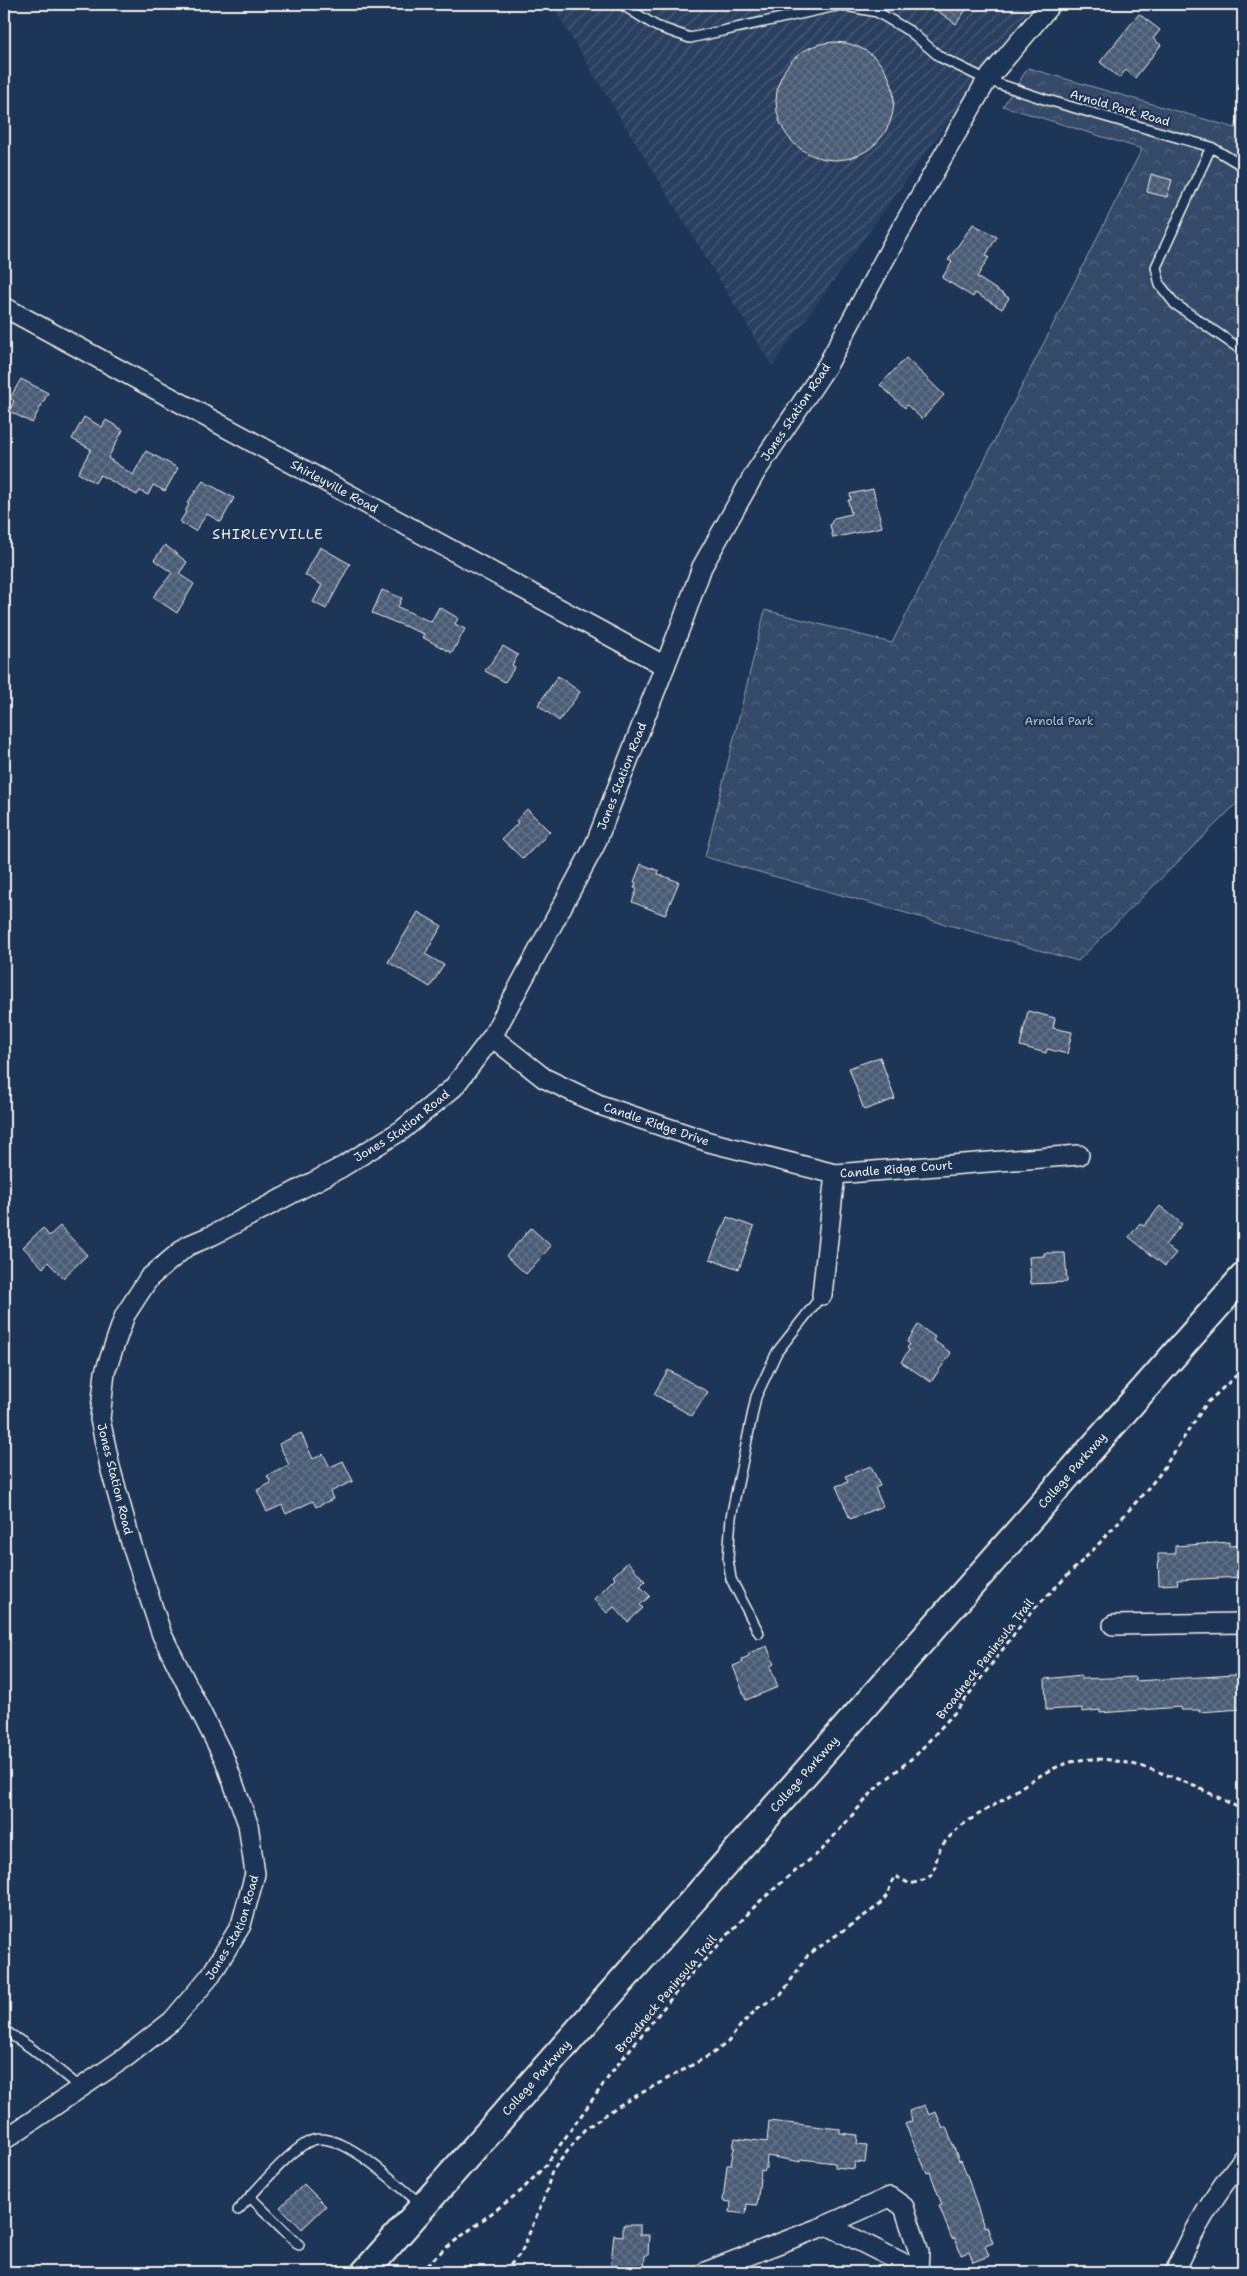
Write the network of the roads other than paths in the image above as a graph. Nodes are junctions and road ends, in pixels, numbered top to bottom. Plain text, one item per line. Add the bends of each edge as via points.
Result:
1 (621, 4) edge
2 (1051, 4) edge
3 (987, 80) junction
4 (1211, 147) junction
5 (1243, 166) edge
6 (4, 307) edge
7 (1243, 351) edge
8 (665, 666) junction
9 (492, 1037) junction
10 (1079, 1155) dead end
11 (835, 1174) junction
12 (1243, 1277) edge
13 (822, 1295) joint
14 (1243, 1623) edge
15 (1113, 1625) dead end
16 (759, 1633) dead end
17 (4, 2030) edge
18 (81, 2088) junction
19 (4, 2140) edge
20 (1243, 2159) edge
21 (250, 2198) junction
22 (422, 2205) junction
23 (238, 2210) dead end
24 (827, 2225) junction
25 (299, 2245) dead end
26 (365, 2272) edge
27 (705, 2272) edge
28 (920, 2272) edge
29 (1175, 2272) edge

1 - 3 lane, Arnold Park Road via 656,26 690,38 841,5 877,12 912,32 940,57
2 - 3 street, Jones Station Road
3 - 4 lane, Arnold Park Road
3 - 8 street, Jones Station Road via 828,364 755,473 702,567
4 - 5 lane, Arnold Park Road
4 - 7 lane via 1156,267 1160,285 1175,304
6 - 8 street, Shirleyville Road
8 - 9 street, Jones Station Road via 595,845
9 - 11 street, Candle Ridge Drive via 544,1078 600,1105 709,1142
9 - 18 street, Jones Station Road via 453,1088 402,1130 342,1167 187,1246 149,1278 125,1315 105,1372 100,1419 110,1467 162,1634 224,1760 248,1824 255,1874 241,1925 212,1976 172,2021
10 - 11 street, Candle Ridge Court
11 - 13 street, Candle Ridge Court
12 - 22 main road, College Parkway
13 - 16 lane via 777,1352 756,1398 731,1518 728,1559 731,1579
14 - 15 street
17 - 18 lane
18 - 19 street, Jones Station Road
20 - 29 street via 1213,2198
21 - 22 lane via 295,2152 313,2140 326,2140 353,2150
21 - 23 lane
21 - 25 lane
22 - 26 main road, College Parkway
24 - 27 street
24 - 28 street
24 - 28 street via 890,2197 904,2207 919,2252

